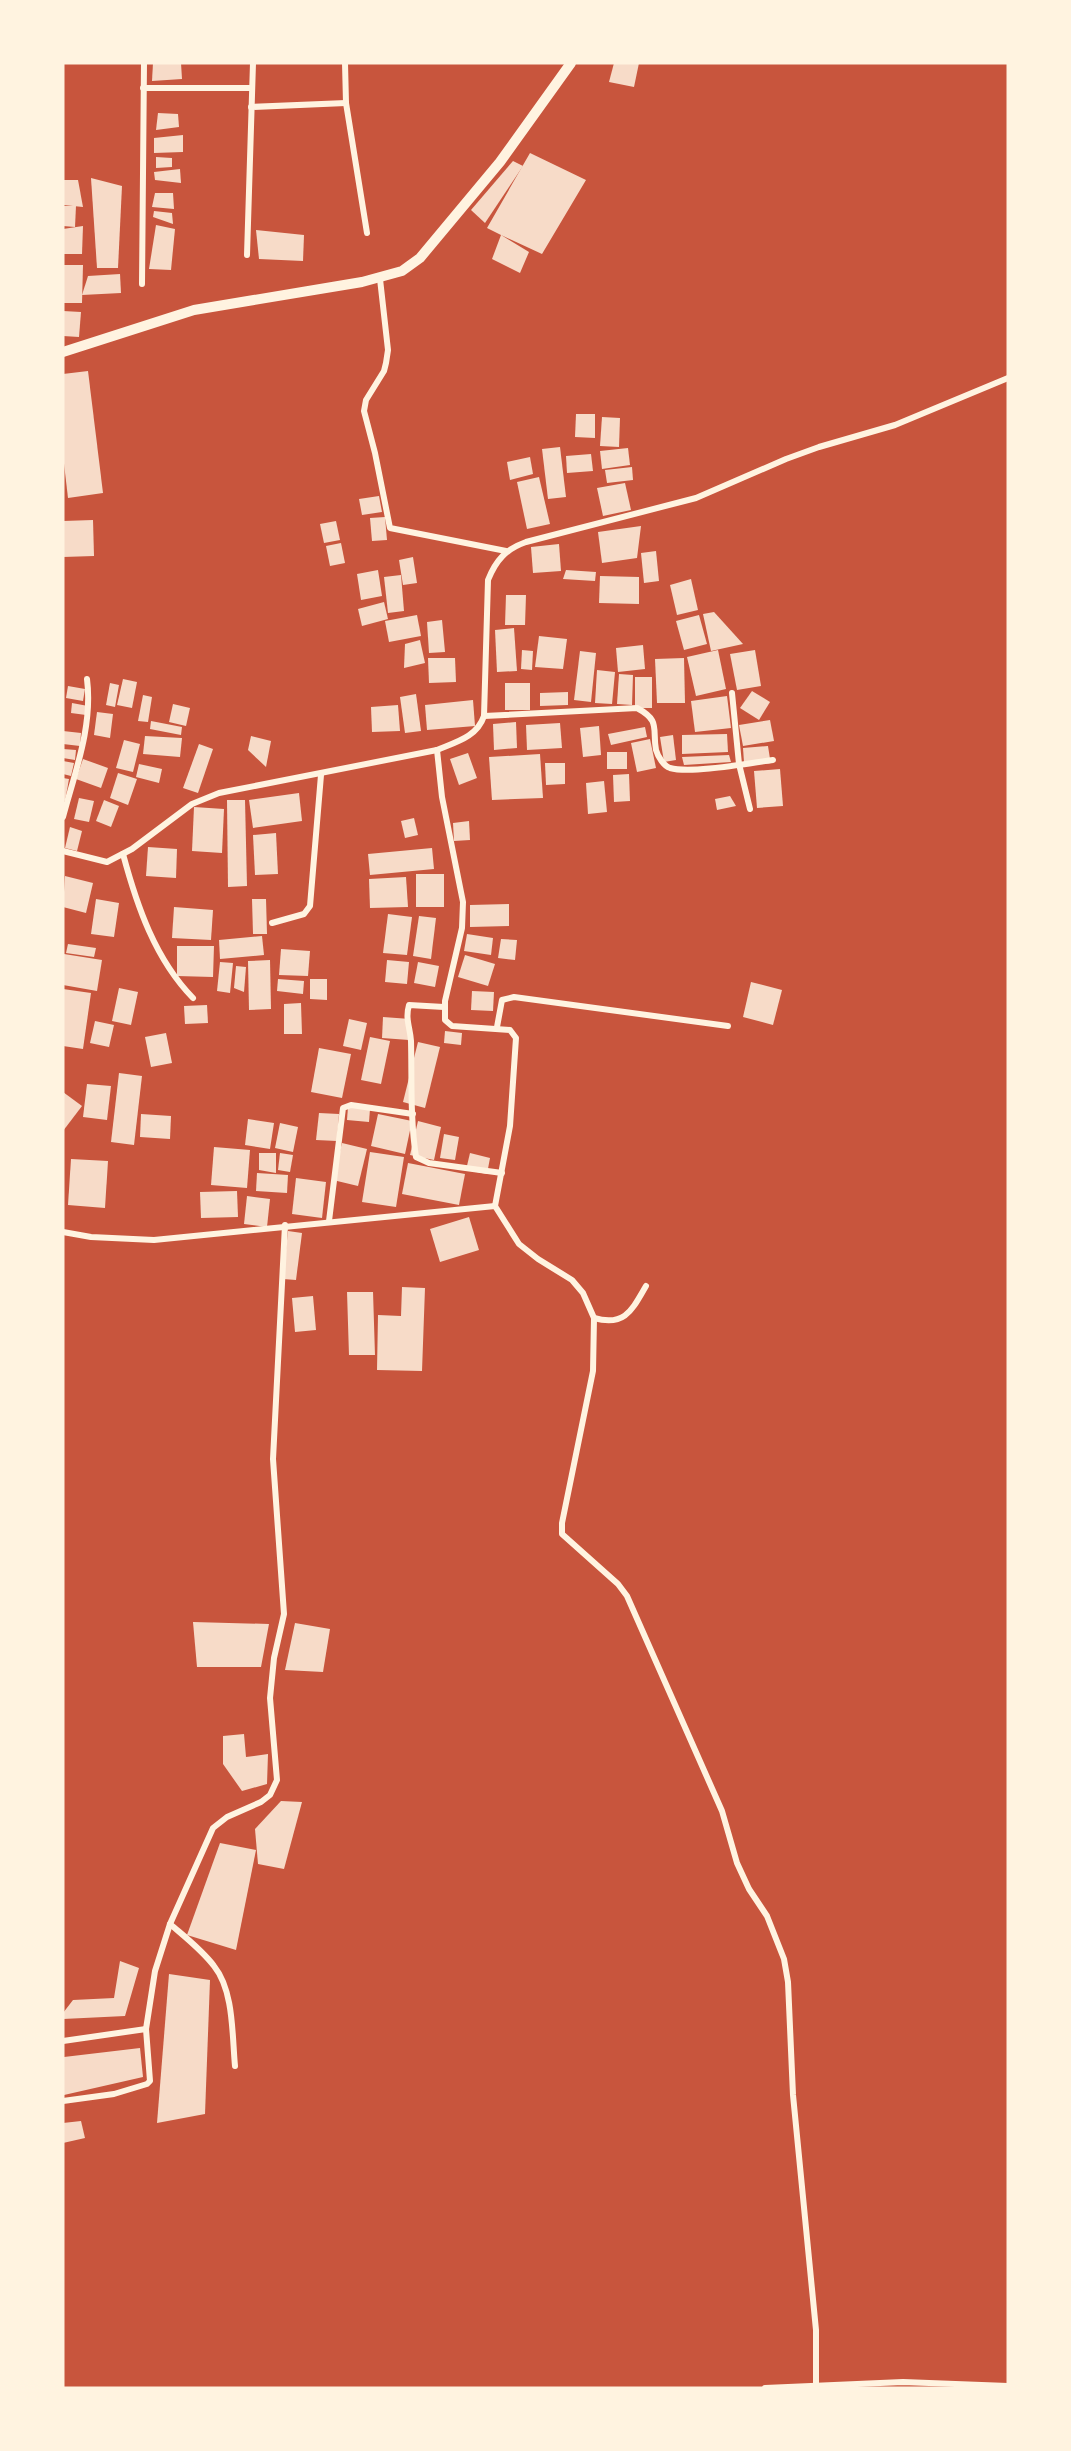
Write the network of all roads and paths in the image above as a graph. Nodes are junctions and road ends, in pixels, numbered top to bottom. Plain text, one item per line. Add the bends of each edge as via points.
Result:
1 (144, 63) edge
2 (253, 63) edge
3 (345, 63) edge
4 (571, 63) edge
5 (143, 88) junction
6 (252, 88) junction
7 (346, 103) junction
8 (251, 107) junction
9 (366, 233) dead end
10 (247, 255) dead end
11 (381, 279) junction
12 (142, 284) dead end
13 (63, 352) edge
14 (1008, 378) edge
15 (506, 551) junction
16 (87, 679) dead end
17 (732, 693) dead end
18 (484, 716) junction
19 (437, 750) junction
20 (773, 760) dead end
21 (739, 764) junction
22 (321, 775) junction
23 (750, 809) dead end
24 (63, 817) edge
25 (63, 851) edge
26 (123, 854) junction
27 (272, 923) dead end
28 (193, 998) dead end
29 (444, 1007) junction
30 (728, 1026) dead end
31 (497, 1027) junction
32 (413, 1114) junction
33 (502, 1173) junction
34 (495, 1206) junction
35 (329, 1221) junction
36 (285, 1225) junction
37 (63, 1232) edge
38 (646, 1286) dead end
39 (594, 1318) junction
40 (170, 1924) junction
41 (146, 2029) junction
42 (63, 2041) edge
43 (235, 2066) dead end
44 (63, 2101) edge
45 (816, 2384) junction
46 (1008, 2386) edge
47 (765, 2388) edge

1 - 5 street
2 - 6 street
3 - 7 street
4 - 11 street via 443,233 414,264
5 - 6 street
5 - 12 street
6 - 8 street
7 - 8 street
7 - 9 street
8 - 10 street
11 - 13 street via 194,310
11 - 15 street via 388,350 384,371 366,400 365,421 389,526 392,530
14 - 15 street via 895,425 808,451 696,498 526,542
15 - 18 street via 488,580
16 - 24 street via 88,722
17 - 21 street
18 - 19 street via 477,731
18 - 21 street via 637,708 649,715 655,725 656,752 670,768
19 - 22 street
19 - 29 street via 463,902 462,928
20 - 21 street
21 - 23 street
22 - 26 street via 219,793 192,804
22 - 27 street via 310,906 304,914
25 - 26 street via 107,862
26 - 28 street via 134,896 160,954 176,981
29 - 31 street via 445,1020 452,1026
29 - 32 street via 409,1005 406,1018 411,1038
30 - 31 street via 514,997 502,1000
31 - 33 street via 513,1033 517,1048
32 - 33 street via 416,1157 429,1163
32 - 35 street via 351,1104 344,1108 340,1114
33 - 34 street
34 - 35 street
34 - 39 street via 519,1244 572,1280 583,1293
35 - 36 street
36 - 37 street via 154,1240
36 - 40 street via 273,1459 284,1583 284,1614 270,1698 278,1780 261,1802 227,1817 213,1828
38 - 39 street via 625,1316 612,1322
39 - 45 street via 593,1371 562,1534 627,1596 722,1811 737,1863 767,1916 784,1959 792,2095 816,2330
40 - 41 street via 155,1971
40 - 43 street via 214,1966 222,1979 229,2005
41 - 42 street
41 - 44 street via 151,2074 147,2084 114,2094
45 - 46 street
45 - 47 street

